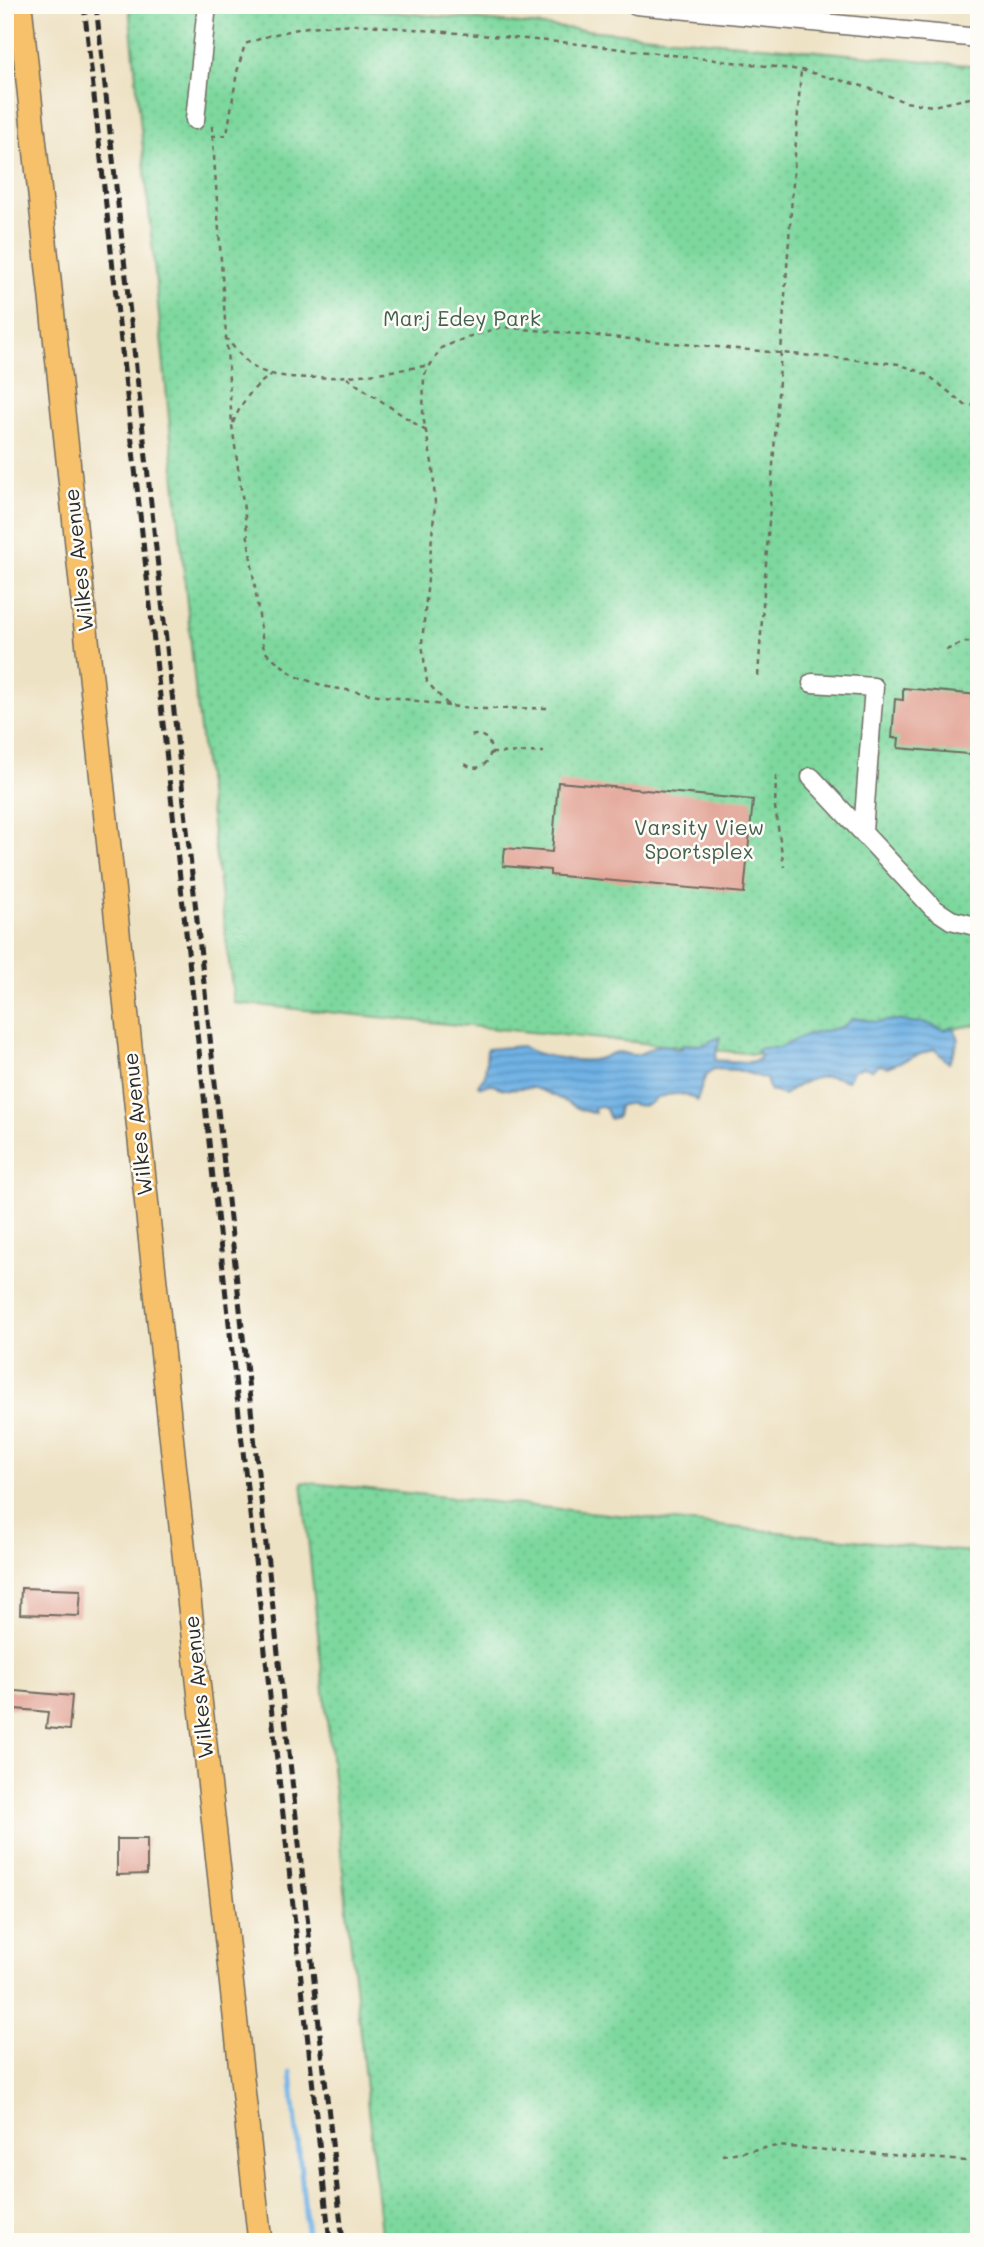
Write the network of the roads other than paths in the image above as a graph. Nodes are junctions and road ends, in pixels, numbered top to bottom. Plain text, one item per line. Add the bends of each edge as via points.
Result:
1 (20, 5) edge
2 (207, 5) edge
3 (636, 5) edge
4 (979, 38) edge
5 (195, 120) road end
6 (812, 683) dead end
7 (811, 777) dead end
8 (863, 831) junction
9 (979, 926) edge
10 (260, 2242) edge

1 - 10 main road, Wilkes Avenue
2 - 5 street
3 - 4 street
6 - 8 street via 874,687
7 - 8 street
8 - 9 street via 933,908 951,920

